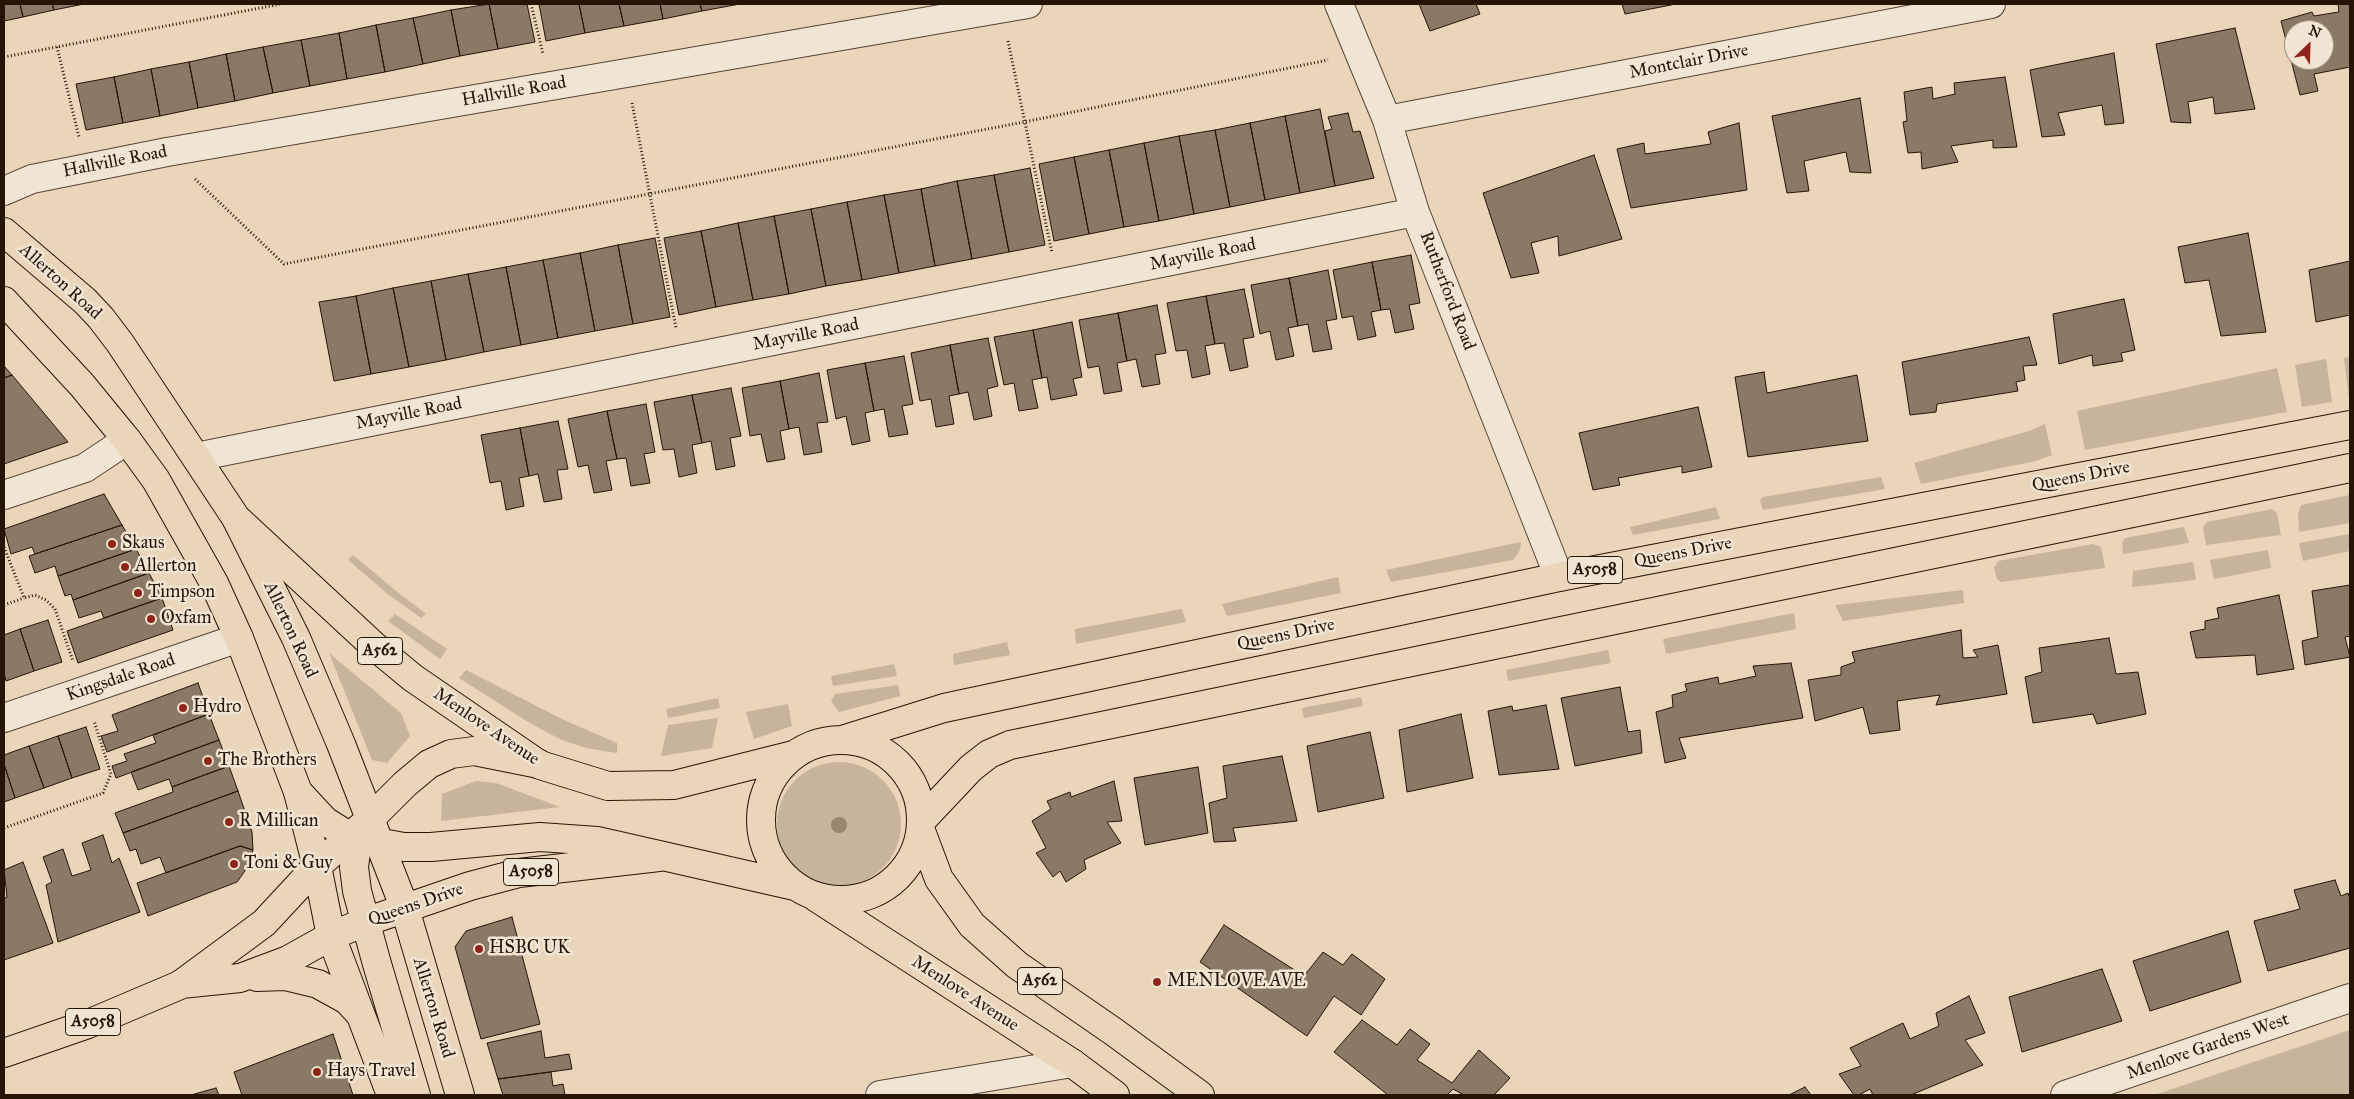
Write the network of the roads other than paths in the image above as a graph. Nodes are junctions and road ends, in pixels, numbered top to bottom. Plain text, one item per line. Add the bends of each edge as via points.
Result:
1 (1339, 4) edge
2 (1991, 4) edge
3 (1015, 6) edge
4 (1387, 120) junction
5 (4, 191) edge
6 (1415, 212) junction
7 (4, 232) edge
8 (4, 301) edge
9 (2350, 425) edge
10 (127, 440) junction
11 (196, 457) junction
12 (2350, 468) edge
13 (4, 495) edge
14 (236, 518) junction
15 (1559, 577) junction
16 (239, 638) junction
17 (4, 718) edge
18 (845, 739) junction
19 (792, 756) junction
20 (540, 765) junction
21 (298, 792) junction
22 (921, 825) junction
23 (364, 835) junction
24 (663, 856) junction
25 (317, 866) junction
26 (805, 891) junction
27 (404, 909) junction
28 (365, 922) junction
29 (331, 936) junction
30 (240, 978) junction
31 (180, 984) junction
32 (2350, 998) edge
33 (362, 1015) junction
34 (4, 1053) edge
35 (1072, 1063) junction
36 (391, 1095) edge
37 (416, 1095) edge
38 (460, 1095) edge
39 (880, 1095) edge
40 (1115, 1095) edge
41 (1200, 1095) edge
42 (2065, 1095) edge

1 - 4 street, Rutherford Road
2 - 4 street, Montclair Drive
3 - 5 street, Hallville Road via 167,152 32,179
4 - 6 street, Rutherford Road
6 - 11 street, Mayville Road
6 - 15 street, Rutherford Road
7 - 11 main road, Allerton Road / A562 via 101,318
8 - 10 main road, A562
9 - 15 main road, Queens Drive / A5058
10 - 13 street via 85,468
10 - 16 main road, A562 via 186,529
11 - 14 main road, Allerton Road / A562
12 - 22 main road via 1019,743 989,754 971,768
14 - 20 main road, Menlove Avenue / A562 via 373,646 413,678
14 - 23 main road, Allerton Road via 296,638 341,744
15 - 18 main road, Queens Drive / A5058 via 944,708
16 - 17 street, Kingsdale Road
16 - 21 main road, A562
18 - 19 main road, A562 via 817,743
18 - 22 main road, A562 via 869,744 890,756 907,774 918,796
19 - 20 main road, Menlove Avenue / A562 via 674,785 608,786
19 - 26 main road, A562 via 775,774 764,796 760,821 765,846 777,868
20 - 23 main road, Queens Drive / A5058 via 474,751 452,754 430,764 405,784
21 - 23 main road, Queens Drive / A562 via 325,821
21 - 25 main road
22 - 26 main road, A562 via 915,853 903,872 884,888 862,898 838,900
22 - 41 main road, A562 via 940,879 972,925 1017,965
23 - 24 main road, Queens Drive / A562 via 431,847 540,837 597,841
23 - 25 main road, Queens Drive / A5058
23 - 27 main road, Allerton Road
23 - 28 main road via 354,867
24 - 26 main road, Queens Drive / A562
24 - 27 main road, Queens Drive / A5058 via 519,873
25 - 29 main road
25 - 31 main road, Queens Drive / A5058 via 264,923
26 - 35 main road, Menlove Avenue / A562
27 - 28 main road, Queens Drive / A5058
27 - 38 main road, Allerton Road
28 - 29 main road, Queens Drive / A5058
28 - 37 main road
29 - 30 main road, Queens Drive / A5058 via 288,960
29 - 33 main road
30 - 31 main road, Queens Drive / A5058
30 - 33 main road via 285,976 318,984 348,1000
31 - 34 main road, Queens Drive / A5058 via 88,1024
32 - 42 street, Menlove Gardens West
33 - 36 main road
35 - 39 street
35 - 40 main road, Menlove Avenue / A562

